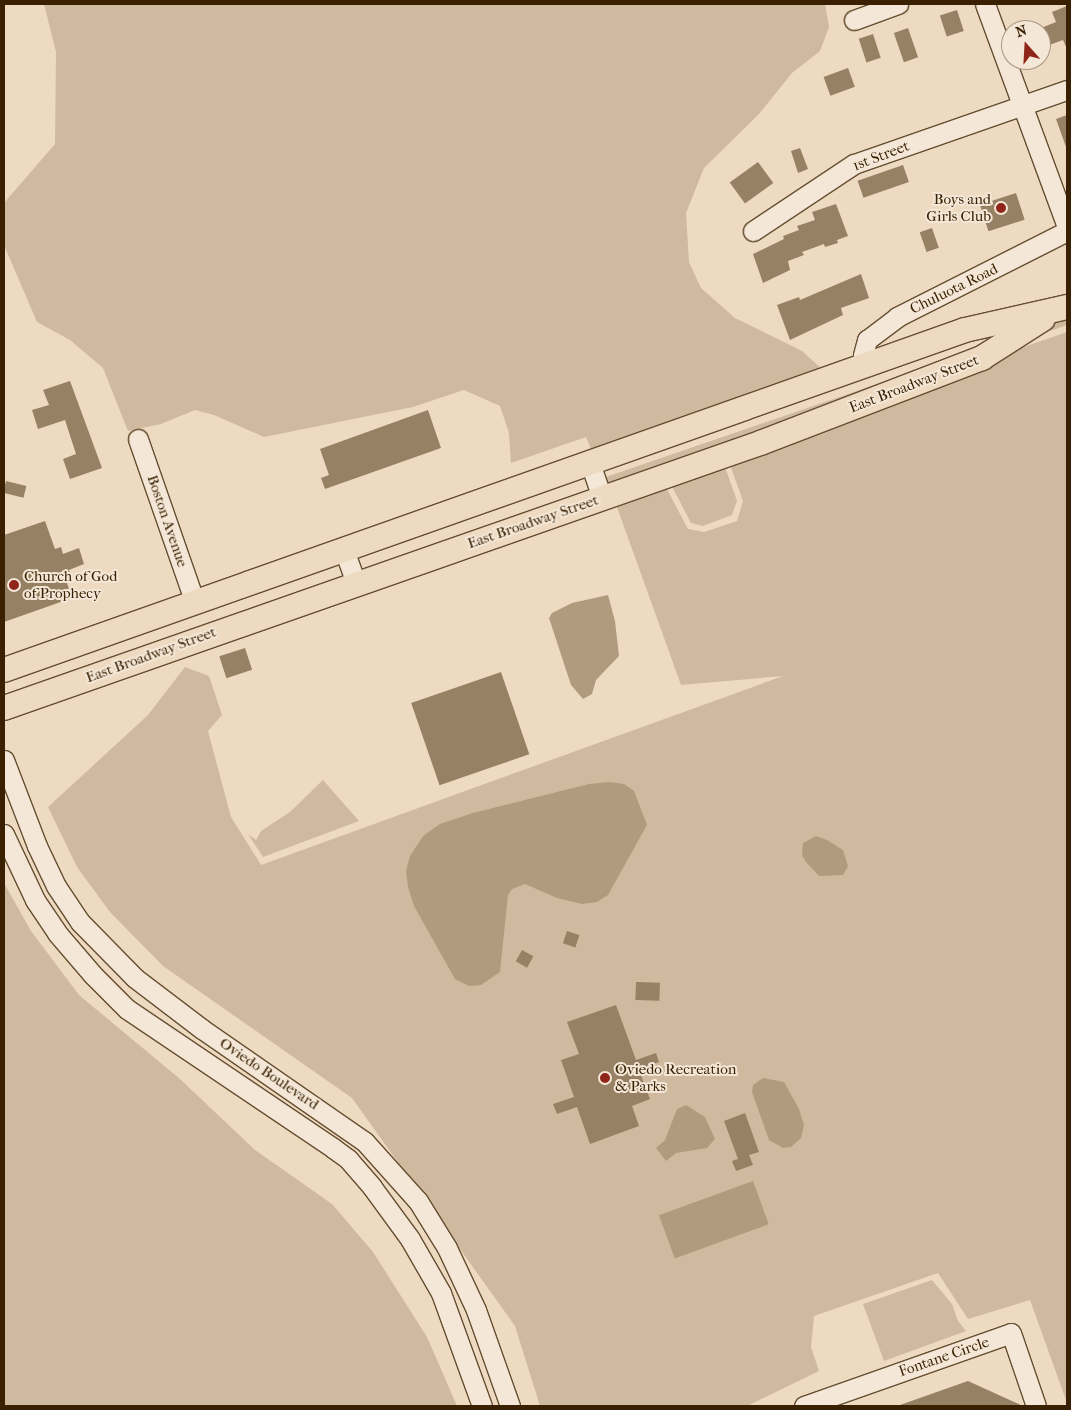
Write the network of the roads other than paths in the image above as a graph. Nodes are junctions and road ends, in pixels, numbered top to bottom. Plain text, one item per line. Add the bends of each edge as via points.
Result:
1 (898, 4) edge
2 (985, 4) edge
3 (854, 20) dead end
4 (1067, 90) edge
5 (1022, 106) junction
6 (1067, 229) edge
7 (753, 231) dead end
8 (1060, 310) edge
9 (866, 365) junction
10 (138, 439) dead end
11 (590, 463) junction
12 (602, 497) junction
13 (344, 550) junction
14 (356, 583) junction
15 (196, 603) junction
16 (4, 670) edge
17 (60, 687) junction
18 (4, 708) edge
19 (4, 760) edge
20 (4, 834) edge
21 (482, 1406) edge
22 (510, 1406) edge
23 (804, 1406) edge
24 (1036, 1406) edge

1 - 3 street
2 - 5 street
4 - 5 street, 1st Street
5 - 6 street
5 - 7 street, 1st Street via 854,164
6 - 9 street, Chuluota Road via 898,317 867,340 863,355
8 - 9 main road, East Broadway Street via 965,330
8 - 12 main road, East Broadway Street via 982,358 763,442
9 - 11 main road, East Broadway Street
10 - 15 street, Boston Avenue
11 - 12 street
11 - 13 main road, East Broadway Street
12 - 14 main road, East Broadway Street
13 - 14 street
13 - 15 main road, East Broadway Street
14 - 17 main road, East Broadway Street
15 - 16 main road, East Broadway Street
15 - 17 main road via 188,627 182,634 76,672
17 - 18 main road, East Broadway Street
19 - 22 street, Oviedo Boulevard via 37,846 56,886 80,922 135,978 202,1029 365,1142 418,1200 447,1248 472,1302
20 - 21 street, Oviedo Boulevard via 35,900 57,933 127,1008 333,1148 348,1159 372,1187 410,1239 441,1293
23 - 24 street, Fontane Circle via 1011,1334

